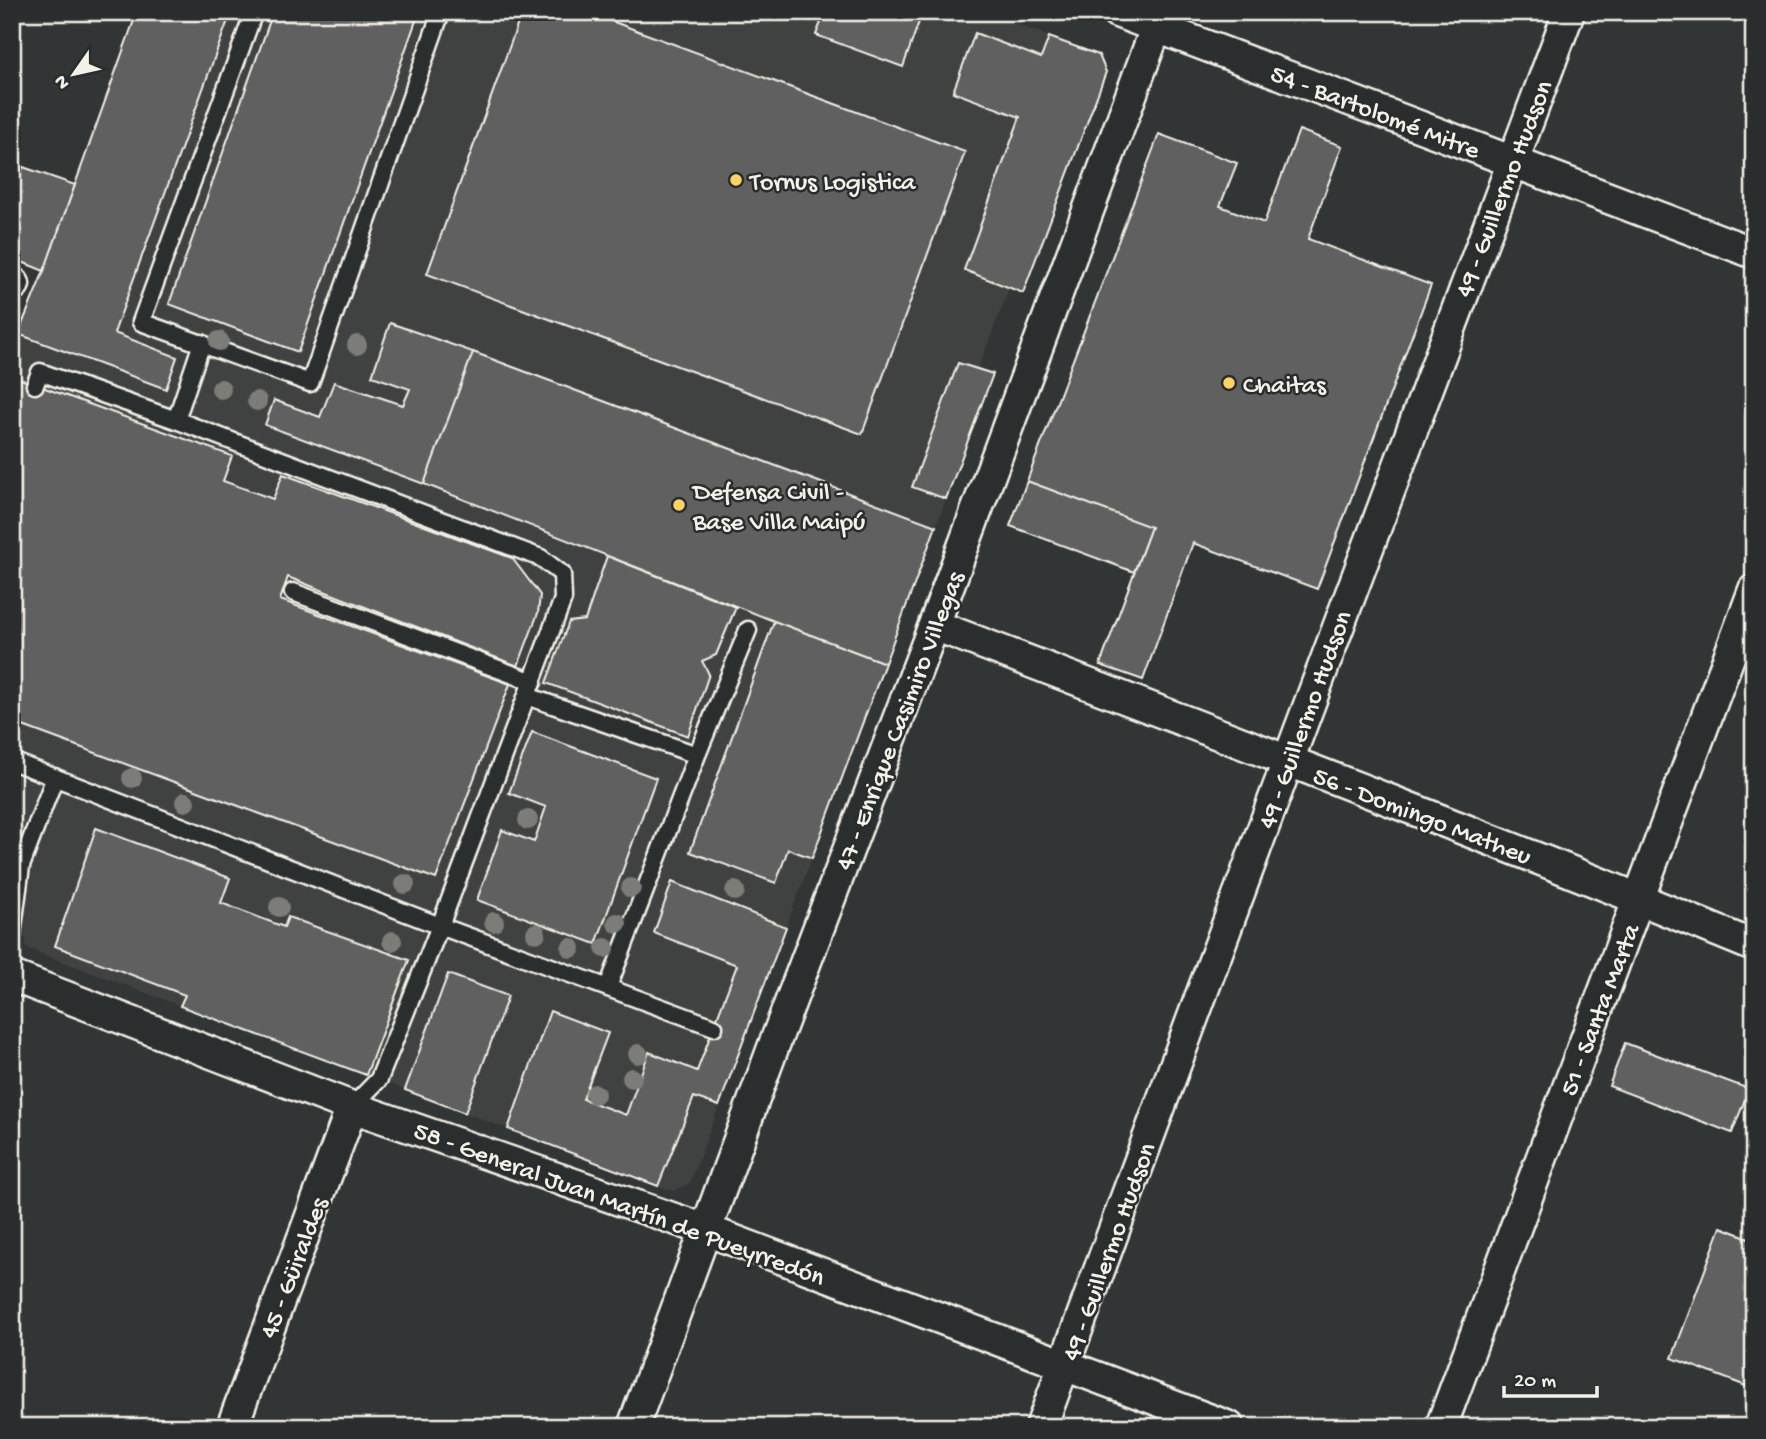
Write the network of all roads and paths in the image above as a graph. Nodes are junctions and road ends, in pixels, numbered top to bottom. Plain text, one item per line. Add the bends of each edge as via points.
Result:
1 (254, 12) edge
2 (441, 12) edge
3 (1117, 12) edge
4 (1569, 12) edge
5 (1159, 20) edge
6 (1512, 162) junction
7 (1754, 253) edge
8 (202, 343) junction
9 (36, 385) dead end
10 (176, 420) junction
11 (1754, 590) edge
12 (293, 592) dead end
13 (934, 625) junction
14 (748, 630) dead end
15 (530, 689) junction
16 (697, 755) junction
17 (12, 761) edge
18 (1288, 761) junction
19 (55, 777) junction
20 (1640, 899) junction
21 (440, 926) junction
22 (12, 934) edge
23 (1754, 946) edge
24 (12, 976) edge
25 (608, 987) junction
26 (714, 1027) dead end
27 (352, 1107) junction
28 (706, 1230) junction
29 (1065, 1364) junction
30 (232, 1427) edge
31 (634, 1427) edge
32 (1041, 1427) edge
33 (1229, 1427) edge
34 (1441, 1427) edge

1 - 8 lane via 141,322
2 - 8 lane via 310,383
3 - 5 street, 54 - Bartolomé Mitre
4 - 6 street, 49 - Guillermo Hudson
5 - 6 street, 54 - Bartolomé Mitre
5 - 13 street, 47 - Enrique Casimiro Villegas
6 - 7 street, 54 - Bartolomé Mitre
6 - 18 street, 49 - Guillermo Hudson
8 - 10 lane
9 - 10 lane via 40,372
10 - 15 lane via 541,558 562,574 563,599
11 - 20 street, 51 - Santa Marta
12 - 15 lane
13 - 18 street, 56 - Domingo Matheu
13 - 28 street, 47 - Enrique Casimiro Villegas
14 - 16 lane
15 - 16 lane
15 - 21 lane
16 - 25 lane
17 - 19 lane
18 - 20 street, 56 - Domingo Matheu
18 - 29 street, 49 - Guillermo Hudson
19 - 21 lane
19 - 22 lane via 21,866
20 - 23 street, 56 - Domingo Matheu
20 - 34 street, 51 - Santa Marta
21 - 25 lane
21 - 27 lane via 379,1079
24 - 27 street, 58 - General Juan Martín de Pueyrredón
25 - 26 lane
27 - 28 street, 58 - General Juan Martín de Pueyrredón
27 - 30 street, 45 - Güiraldes
28 - 29 street, 58 - General Juan Martín de Pueyrredón
28 - 31 street, 47 - Enrique Casimiro Villegas
29 - 32 street, 49 - Guillermo Hudson
29 - 33 street, 58 - General Juan Martín de Pueyrredón

